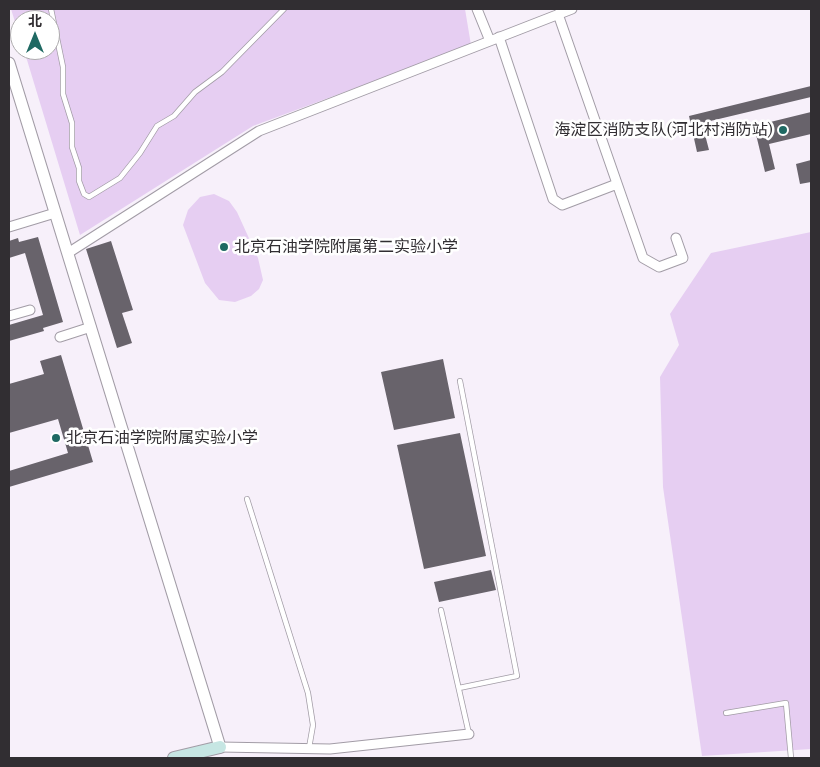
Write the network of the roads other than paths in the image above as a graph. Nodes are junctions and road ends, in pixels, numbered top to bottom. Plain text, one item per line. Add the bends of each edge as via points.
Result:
1 (51, 9) edge
2 (284, 9) edge
3 (477, 9) edge
4 (572, 9) edge
5 (558, 14) junction
6 (495, 39) junction
7 (9, 63) edge
8 (617, 184) junction
9 (55, 213) junction
10 (9, 228) edge
11 (676, 238) dead end
12 (68, 253) junction
13 (30, 310) dead end
14 (9, 316) edge
15 (91, 327) junction
16 (60, 337) dead end
17 (460, 381) dead end
18 (247, 499) dead end
19 (441, 610) dead end
20 (458, 688) junction
21 (726, 713) dead end
22 (469, 734) joint
23 (220, 747) junction
24 (309, 748) junction
25 (174, 758) edge
26 (791, 758) edge

1 - 2 lane via 63,67 63,94 72,123 72,147 79,168 79,181 84,194 89,197 120,178 157,126 174,116 194,92 222,72
3 - 6 street
4 - 5 street
5 - 6 street
5 - 8 street
6 - 8 street via 553,199 562,205
6 - 12 street via 259,131
7 - 9 street
8 - 11 street via 643,258 659,267 683,258
9 - 10 street
9 - 12 street
12 - 15 street
13 - 14 street
15 - 16 street
15 - 23 street
17 - 20 lane via 518,676
18 - 24 lane via 308,693 313,725
19 - 20 lane
20 - 22 lane
21 - 26 lane via 786,703
22 - 24 street via 330,749
23 - 24 street
23 - 25 main road

